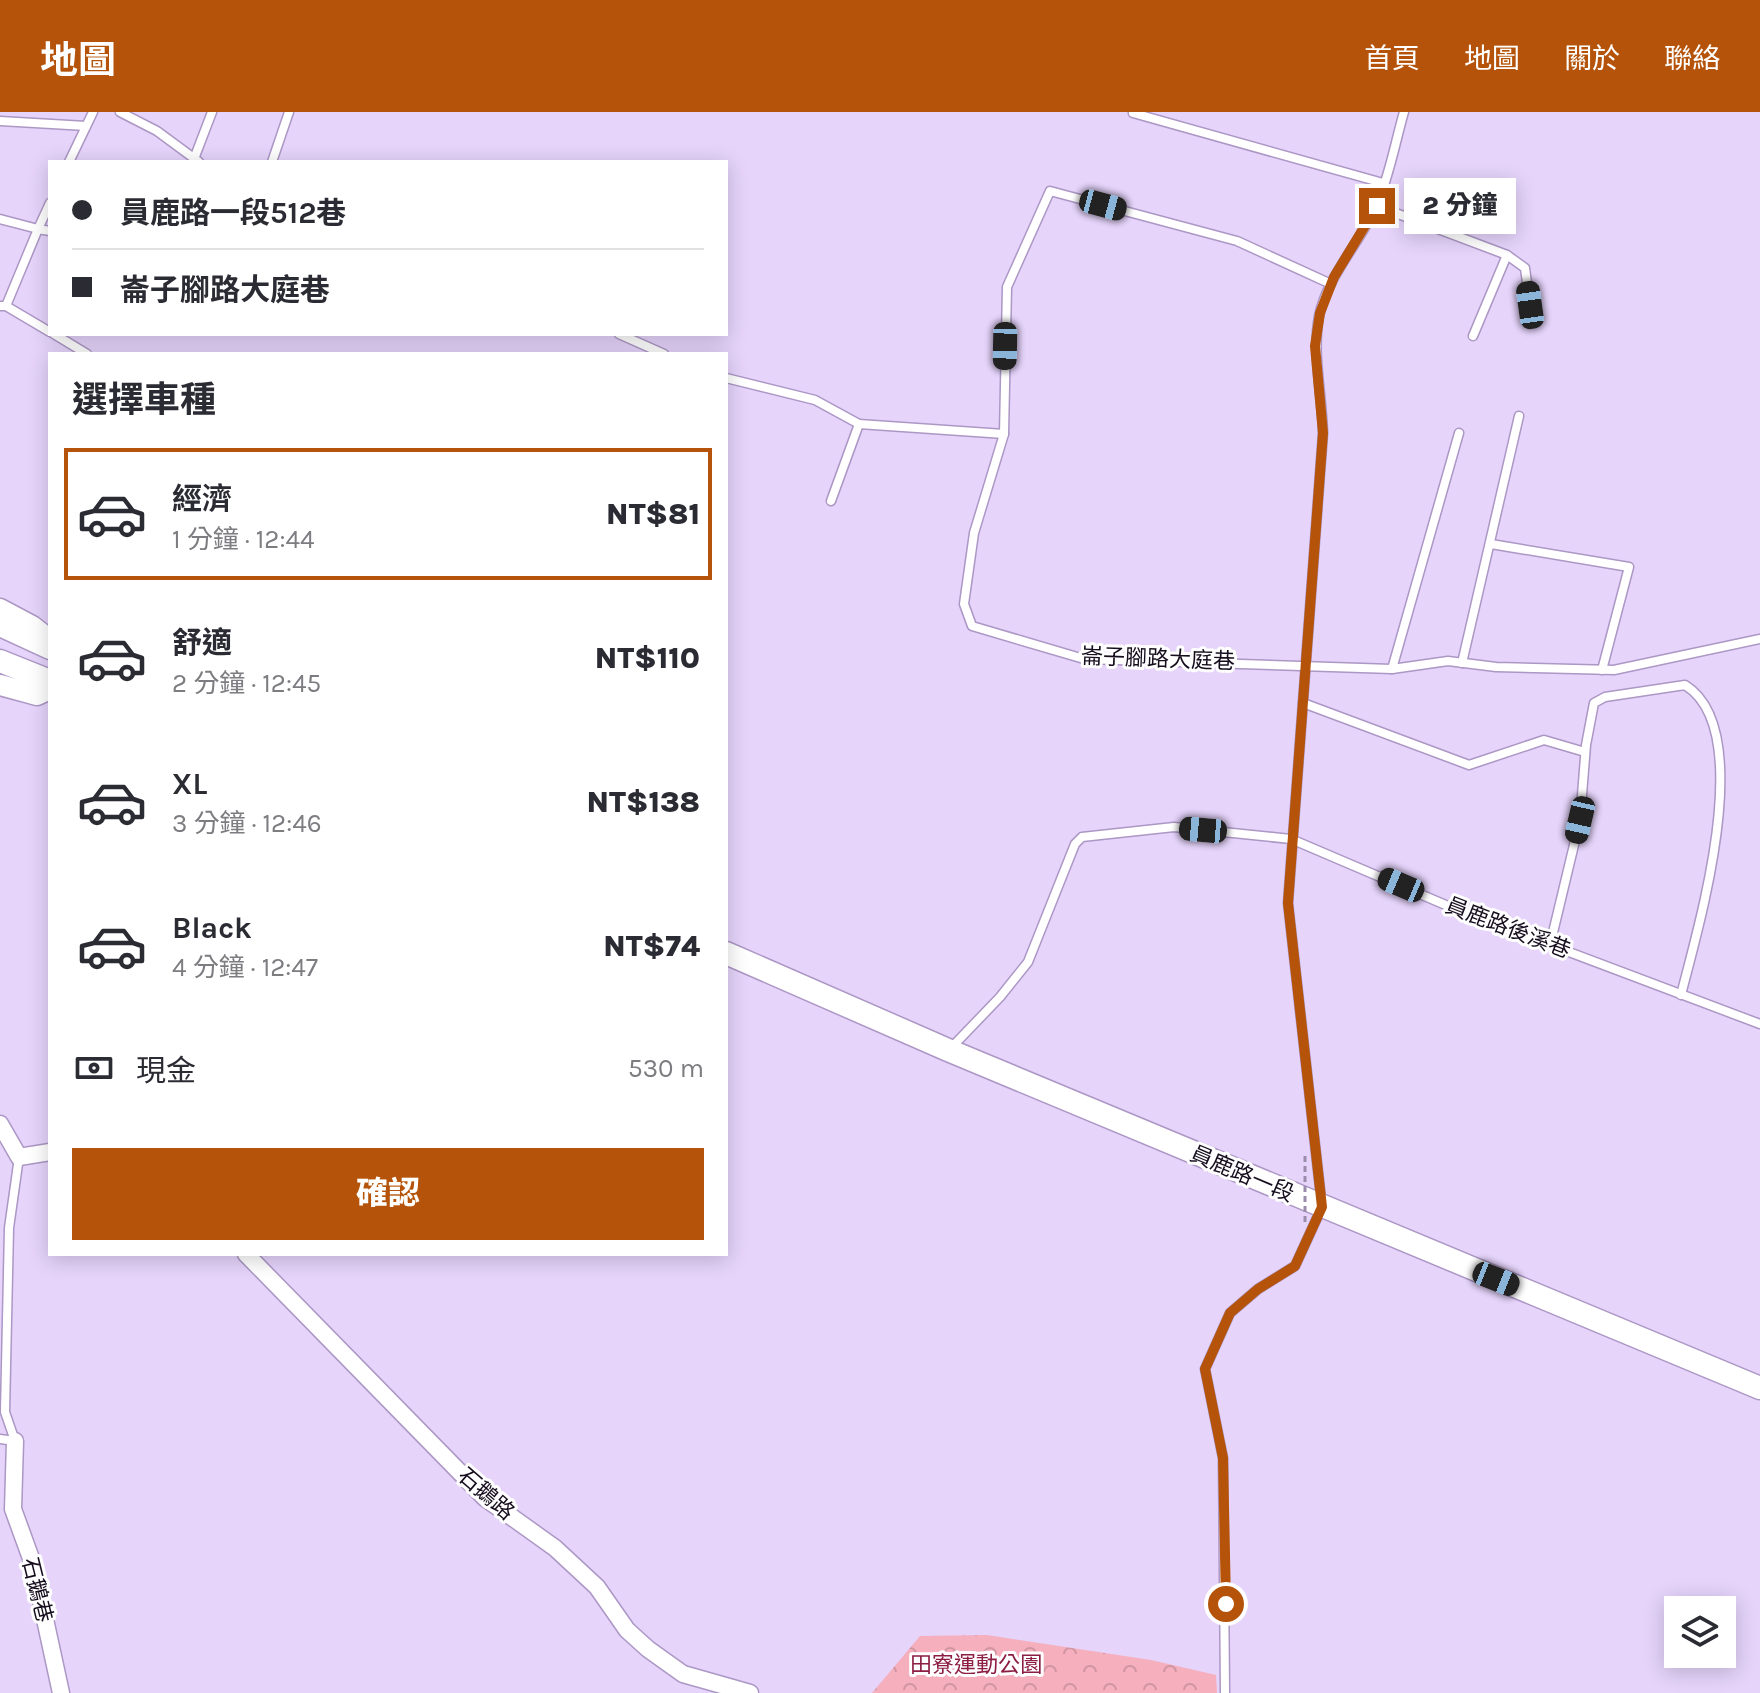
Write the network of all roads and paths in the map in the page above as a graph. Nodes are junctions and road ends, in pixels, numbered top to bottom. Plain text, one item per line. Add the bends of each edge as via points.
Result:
1 (93, 112) edge
2 (120, 112) edge
3 (212, 112) edge
4 (289, 112) edge
5 (1404, 112) edge
6 (1133, 113) edge
7 (0, 121) edge
8 (86, 126) junction
9 (70, 160) edge
10 (196, 160) edge
11 (273, 160) edge
12 (1383, 183) junction
13 (1377, 206) junction
14 (48, 207) edge
15 (0, 219) edge
16 (38, 229) junction
17 (48, 231) edge
18 (1507, 255) junction
19 (1331, 284) junction
20 (1530, 305) dead end
21 (3, 306) edge
22 (48, 331) edge
23 (57, 336) edge
24 (624, 336) edge
25 (1473, 336) dead end
26 (84, 352) edge
27 (660, 352) edge
28 (728, 378) edge
29 (1519, 416) dead end
30 (859, 424) junction
31 (1459, 433) dead end
32 (1004, 434) junction
33 (831, 501) dead end
34 (1491, 544) junction
35 (0, 609) edge
36 (0, 625) edge
37 (48, 638) edge
38 (1760, 639) edge
39 (48, 647) edge
40 (0, 661) edge
41 (1462, 663) junction
42 (1307, 664) junction
43 (1392, 669) junction
44 (1602, 670) junction
45 (48, 680) edge
46 (0, 685) edge
47 (48, 690) edge
48 (1303, 703) junction
49 (1585, 752) junction
50 (1291, 839) junction
51 (1550, 945) junction
52 (728, 954) edge
53 (1681, 995) junction
54 (1760, 1024) edge
55 (948, 1050) junction
56 (0, 1124) edge
57 (48, 1152) edge
58 (1305, 1154) dead end
59 (19, 1157) junction
60 (1314, 1215) junction
61 (4, 1227) edge
62 (248, 1256) edge
63 (1760, 1388) edge
64 (8, 1440) edge
65 (61, 1693) edge
66 (750, 1693) edge
67 (1225, 1693) edge

1 - 8 lane
2 - 10 lane
3 - 10 lane
4 - 11 lane
5 - 12 lane
6 - 12 lane
7 - 8 lane
8 - 9 lane
12 - 13 lane
13 - 18 lane
13 - 19 lane
14 - 16 lane
15 - 16 lane
16 - 17 lane
16 - 21 lane
18 - 20 lane via 1525,268
18 - 25 lane
19 - 32 lane via 1237,241 1050,191 1007,287
19 - 42 lane via 1315,346 1323,433
21 - 22 lane
23 - 26 lane
24 - 27 lane
28 - 30 lane via 815,400
29 - 34 lane
30 - 32 lane
30 - 33 lane
31 - 43 lane
32 - 42 lane, 崙子腳路大庭巷 via 974,533 964,604 972,626 1084,659
34 - 41 lane
34 - 44 lane via 1629,567
35 - 37 street
36 - 39 main road
38 - 44 lane, 崙子腳路大庭巷
40 - 45 main road
41 - 43 lane, 崙子腳路大庭巷
41 - 44 lane, 崙子腳路大庭巷
42 - 43 lane, 崙子腳路大庭巷
42 - 48 lane
46 - 47 street via 37,695
48 - 49 lane via 1469,765 1544,740
48 - 50 lane
49 - 51 lane via 1580,820
49 - 53 lane via 1594,703 1605,697 1685,685 1698,693 1710,714 1721,771 1718,829
50 - 51 lane, 員鹿路後溪巷
50 - 55 lane, 員鹿路後溪巷 via 1174,827 1082,837 1028,962
50 - 60 lane via 1288,903
51 - 53 lane, 員鹿路後溪巷
52 - 55 main road, 員鹿路一段
53 - 54 lane, 員鹿路後溪巷
55 - 60 main road, 員鹿路一段
56 - 59 street
57 - 59 street
58 - 60 path, bridge
59 - 61 lane
60 - 63 main road, 員鹿路一段
60 - 67 lane via 1295,1266 1230,1313 1205,1369 1223,1458
61 - 64 lane
62 - 66 street, 石鵝路 via 485,1498 555,1548 597,1587 627,1630 648,1649 683,1674
64 - 65 street, 石鵝巷 via 13,1509 33,1564

